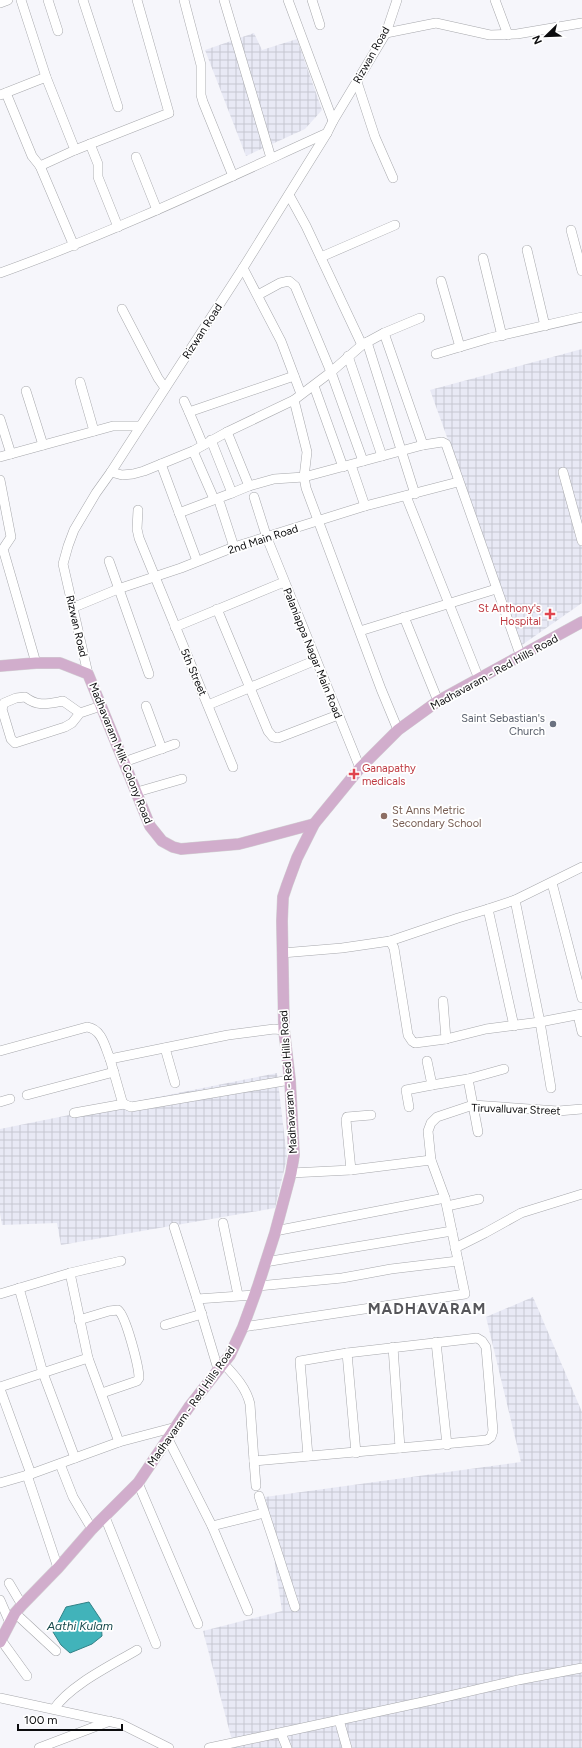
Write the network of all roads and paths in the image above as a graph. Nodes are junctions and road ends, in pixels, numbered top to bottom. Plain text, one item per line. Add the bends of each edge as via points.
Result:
1 (8, 0) edge
2 (21, 0) edge
3 (48, 0) edge
4 (83, 0) edge
5 (137, 0) edge
6 (184, 0) edge
7 (224, 0) edge
8 (288, 0) edge
9 (312, 0) edge
10 (397, 0) edge
11 (495, 0) edge
12 (0, 3) edge
13 (582, 23) edge
14 (320, 25) dead end
15 (58, 31) dead end
16 (386, 33) junction
17 (508, 34) junction
18 (46, 77) junction
19 (357, 82) junction
20 (2, 93) edge
21 (118, 107) dead end
22 (333, 121) junction
23 (327, 133) junction
24 (90, 144) junction
25 (75, 150) junction
26 (136, 157) dead end
27 (271, 158) junction
28 (40, 166) junction
29 (233, 176) junction
30 (393, 178) dead end
31 (289, 195) junction
32 (156, 210) junction
33 (395, 225) dead end
34 (118, 227) junction
35 (571, 230) dead end
36 (74, 246) junction
37 (527, 250) dead end
38 (321, 257) junction
39 (483, 258) dead end
40 (243, 268) junction
41 (582, 271) edge
42 (0, 273) edge
43 (442, 281) dead end
44 (258, 295) junction
45 (122, 309) dead end
46 (582, 317) edge
47 (420, 318) dead end
48 (545, 326) junction
49 (384, 333) junction
50 (502, 336) junction
51 (365, 343) junction
52 (460, 346) junction
53 (436, 354) dead end
54 (348, 356) junction
55 (331, 372) junction
56 (294, 376) junction
57 (80, 382) dead end
58 (314, 386) junction
59 (165, 388) junction
60 (26, 391) dead end
61 (298, 397) junction
62 (184, 401) dead end
63 (189, 412) junction
64 (0, 419) edge
65 (139, 426) junction
66 (94, 431) junction
67 (227, 432) junction
68 (211, 440) junction
69 (42, 445) junction
70 (203, 445) junction
71 (423, 446) junction
72 (193, 451) junction
73 (401, 451) junction
74 (11, 454) junction
75 (382, 456) junction
76 (0, 457) edge
77 (363, 461) junction
78 (161, 464) junction
79 (347, 466) junction
80 (111, 472) junction
81 (562, 472) dead end
82 (304, 477) junction
83 (0, 480) edge
84 (458, 482) junction
85 (248, 486) junction
86 (232, 494) junction
87 (410, 495) junction
88 (254, 497) dead end
89 (217, 502) junction
90 (365, 506) junction
91 (138, 510) dead end
92 (178, 513) junction
93 (319, 521) junction
94 (267, 538) junction
95 (582, 541) edge
96 (234, 547) junction
97 (2, 549) edge
98 (109, 561) dead end
99 (197, 561) junction
100 (155, 577) junction
101 (284, 582) junction
102 (118, 589) junction
103 (496, 589) junction
104 (449, 603) junction
105 (72, 608) junction
106 (217, 609) junction
107 (404, 617) junction
108 (582, 622) edge
109 (175, 628) junction
110 (360, 632) junction
111 (521, 657) junction
112 (316, 660) junction
113 (36, 663) junction
114 (0, 666) edge
115 (88, 674) junction
116 (149, 674) dead end
117 (479, 679) junction
118 (250, 688) junction
119 (438, 701) junction
120 (208, 705) junction
121 (101, 706) junction
122 (146, 706) dead end
123 (80, 713) junction
124 (338, 715) junction
125 (398, 730) junction
126 (174, 744) dead end
127 (162, 748) junction
128 (124, 762) junction
129 (233, 767) dead end
130 (360, 768) junction
131 (182, 779) dead end
132 (137, 792) junction
133 (314, 824) junction
134 (582, 869) edge
135 (552, 883) junction
136 (515, 900) junction
137 (488, 910) junction
138 (390, 941) junction
139 (282, 953) junction
140 (582, 998) edge
141 (442, 1001) dead end
142 (580, 1014) edge
143 (540, 1022) junction
144 (514, 1026) junction
145 (284, 1030) junction
146 (582, 1032) edge
147 (446, 1039) junction
148 (165, 1048) junction
149 (0, 1051) edge
150 (110, 1059) junction
151 (427, 1061) dead end
152 (504, 1069) dead end
153 (114, 1072) junction
154 (468, 1079) junction
155 (290, 1080) junction
156 (175, 1083) dead end
157 (432, 1085) junction
158 (551, 1088) dead end
159 (27, 1094) dead end
160 (10, 1099) dead end
161 (0, 1102) edge
162 (124, 1104) junction
163 (473, 1105) junction
164 (408, 1107) dead end
165 (582, 1109) edge
166 (74, 1112) dead end
167 (371, 1115) dead end
168 (478, 1132) dead end
169 (431, 1160) junction
170 (351, 1170) junction
171 (291, 1173) junction
172 (582, 1194) edge
173 (479, 1199) dead end
174 (446, 1202) junction
175 (223, 1223) dead end
176 (174, 1227) dead end
177 (275, 1231) junction
178 (452, 1231) junction
179 (455, 1248) junction
180 (120, 1261) dead end
181 (458, 1261) junction
182 (265, 1262) junction
183 (70, 1273) junction
184 (19, 1288) junction
185 (256, 1291) junction
186 (0, 1294) edge
187 (238, 1295) junction
188 (198, 1299) junction
189 (202, 1314) junction
190 (79, 1320) junction
191 (165, 1325) dead end
192 (243, 1327) junction
193 (436, 1342) junction
194 (393, 1347) junction
195 (347, 1353) junction
196 (88, 1358) junction
197 (220, 1366) junction
198 (43, 1373) junction
199 (0, 1388) edge
200 (102, 1393) junction
201 (176, 1426) junction
202 (168, 1440) junction
203 (119, 1442) junction
204 (447, 1444) junction
205 (400, 1448) junction
206 (356, 1453) junction
207 (308, 1456) junction
208 (75, 1458) junction
209 (254, 1461) junction
210 (60, 1464) junction
211 (29, 1475) junction
212 (0, 1483) edge
213 (138, 1484) junction
214 (256, 1486) dead end
215 (259, 1496) dead end
216 (264, 1513) junction
217 (105, 1517) junction
218 (212, 1526) junction
219 (92, 1529) junction
220 (58, 1568) junction
221 (9, 1583) dead end
222 (0, 1600) edge
223 (295, 1607) dead end
224 (248, 1611) dead end
225 (16, 1614) junction
226 (198, 1624) dead end
227 (1, 1641) edge
228 (156, 1644) dead end
229 (137, 1650) dead end
230 (56, 1651) dead end
231 (582, 1668) edge
232 (27, 1676) dead end
233 (0, 1698) edge
234 (54, 1709) junction
235 (339, 1720) junction
236 (110, 1721) junction
237 (281, 1733) junction
238 (44, 1747) edge
239 (169, 1748) edge
240 (209, 1748) edge
241 (287, 1748) edge
242 (347, 1748) edge

1 - 12 street
2 - 18 street
3 - 15 street
4 - 21 street
5 - 24 street via 169,113
6 - 29 street via 201,65 201,95
7 - 27 street
8 - 22 street
9 - 14 street
10 - 16 street, Rizwan Road
11 - 17 street
13 - 17 street
16 - 17 street via 436,23 490,35
16 - 19 street, Rizwan Road
18 - 20 street
18 - 25 street
19 - 22 street, Rizwan Road
19 - 30 street via 375,137
20 - 28 street via 32,156
22 - 23 street, Rizwan Road
23 - 27 street
23 - 31 street, Rizwan Road
24 - 25 street
24 - 34 street via 98,164 98,177
25 - 28 street
26 - 32 street
27 - 29 street
28 - 36 street
29 - 32 street
31 - 38 street
31 - 40 street, Rizwan Road
32 - 34 street
33 - 38 street
34 - 36 street
35 - 41 street
36 - 42 street
37 - 48 street
38 - 51 street
39 - 50 street
40 - 44 street
40 - 59 street, Rizwan Road
43 - 52 street
44 - 55 street via 280,283 292,282
44 - 56 street
45 - 59 street
46 - 48 street
47 - 49 street
48 - 50 street
49 - 51 street
49 - 71 street
50 - 52 street
51 - 54 street
51 - 73 street
52 - 53 street
54 - 55 street
54 - 75 street
55 - 58 street
55 - 77 street
56 - 61 street
56 - 63 street
57 - 66 street
58 - 61 street
58 - 79 street
59 - 65 street, Rizwan Road
60 - 69 street
61 - 67 street
61 - 82 street via 307,452
62 - 63 street
63 - 70 street
64 - 74 street
65 - 66 street via 113,426
65 - 80 street, Rizwan Road
66 - 69 street
67 - 68 street
67 - 85 street
68 - 70 street
68 - 86 street
69 - 74 street
70 - 72 street
71 - 73 street
71 - 84 street via 445,443
72 - 78 street
72 - 89 street
73 - 75 street
73 - 87 street
74 - 76 street
75 - 77 street
77 - 79 street
78 - 80 street via 133,474
78 - 92 street
79 - 82 street
79 - 90 street
80 - 105 street, Rizwan Road via 74,530 65,555 65,576
81 - 95 street
82 - 85 street via 278,478
82 - 93 street
83 - 97 street via 11,537
84 - 87 street, 2nd Main Road
84 - 103 street
85 - 86 street
86 - 89 street
87 - 90 street, 2nd Main Road
87 - 104 street
88 - 94 street, Palaniappa Nagar Main Road
89 - 92 street
89 - 96 street
90 - 93 street, 2nd Main Road
91 - 100 street, 5th Street via 138,534
92 - 99 street
93 - 94 street, 2nd Main Road
93 - 110 street
94 - 96 street, 2nd Main Road
94 - 101 street, Palaniappa Nagar Main Road
96 - 99 street, 2nd Main Road
97 - 113 street
98 - 102 street
99 - 100 street, 2nd Main Road
100 - 102 street, 2nd Main Road
100 - 109 street, 5th Street
101 - 106 street
101 - 112 street, Palaniappa Nagar Main Road
102 - 105 street, 2nd Main Road
102 - 116 street
103 - 104 street
103 - 111 street
104 - 107 street
104 - 117 street
105 - 115 street, Rizwan Road
106 - 109 street
106 - 118 street
107 - 110 street
107 - 119 street
108 - 111 main road, Madhavaram - Red Hills Road
109 - 120 street, 5th Street
110 - 125 street
111 - 117 main road, Madhavaram - Red Hills Road
112 - 118 street
112 - 124 street, Palaniappa Nagar Main Road
113 - 114 main road
113 - 115 main road via 60,662
115 - 121 main road, Madhavaram Milk Colony Road
117 - 119 main road, Madhavaram - Red Hills Road
118 - 120 street
118 - 124 street via 273,737 278,738
119 - 125 main road, Madhavaram - Red Hills Road
120 - 129 street, 5th Street
121 - 123 street
121 - 128 main road, Madhavaram Milk Colony Road
122 - 127 street
123 - 123 street via 65,726 15,743 11,739 2,709 4,703 25,697 33,703 45,705 63,701
124 - 130 street, Palaniappa Nagar Main Road
125 - 130 main road, Madhavaram - Red Hills Road
126 - 127 street
127 - 128 street
128 - 132 main road, Madhavaram Milk Colony Road
130 - 133 main road, Madhavaram - Red Hills Road
131 - 132 street
132 - 133 main road, Madhavaram Milk Colony Road via 154,832 162,841 173,847 239,844
133 - 139 main road, Madhavaram - Red Hills Road via 297,858 283,898
134 - 135 street
135 - 136 street
135 - 140 street
136 - 137 street
136 - 143 street
137 - 138 street
137 - 144 street
138 - 139 street
138 - 147 street via 394,948 408,1035 412,1041 419,1043
139 - 145 main road, Madhavaram - Red Hills Road
141 - 147 street
142 - 143 street
142 - 146 street
143 - 144 street
143 - 158 street
144 - 147 street via 486,1029
145 - 148 street via 228,1035
145 - 155 main road, Madhavaram - Red Hills Road
148 - 150 street
148 - 156 street
149 - 150 street via 87,1027 98,1032
150 - 153 street
151 - 157 street
152 - 154 street
153 - 159 street
153 - 162 street
154 - 157 street
154 - 163 street
155 - 162 street via 131,1107
155 - 171 main road, Madhavaram - Red Hills Road via 294,1155
157 - 164 street via 406,1090
160 - 161 street
162 - 166 street
163 - 165 street, Tiruvalluvar Street
163 - 168 street
163 - 169 street, Tiruvalluvar Street via 437,1117 431,1123 428,1131
167 - 170 street via 347,1117
169 - 170 street
169 - 174 street
170 - 171 street
171 - 177 main road, Madhavaram - Red Hills Road
172 - 179 street via 521,1213
173 - 174 street
174 - 177 street
174 - 178 street
175 - 187 street
176 - 188 street
177 - 182 main road, Madhavaram - Red Hills Road
178 - 179 street
178 - 182 street
179 - 181 street
180 - 183 street
181 - 185 street
181 - 192 street via 464,1294
182 - 185 main road, Madhavaram - Red Hills Road
183 - 184 street
183 - 190 street
184 - 186 street
184 - 198 street
185 - 187 street
185 - 192 main road, Madhavaram - Red Hills Road
187 - 188 street
188 - 189 street
189 - 191 street
189 - 197 street
190 - 196 street
190 - 200 street via 118,1310 128,1332 139,1378 137,1381
192 - 197 main road, Madhavaram - Red Hills Road via 230,1355
193 - 194 street
193 - 204 street
193 - 204 street via 477,1338 486,1347 493,1431 491,1437 487,1440
194 - 195 street
194 - 205 street
195 - 206 street
195 - 207 street via 300,1361
196 - 198 street
196 - 200 street
197 - 201 main road, Madhavaram - Red Hills Road
197 - 209 street via 238,1380 249,1397
198 - 199 street
198 - 208 street
199 - 211 street
200 - 203 street
201 - 202 main road, Madhavaram - Red Hills Road
201 - 203 street
202 - 213 main road, Madhavaram - Red Hills Road
202 - 218 street
203 - 208 street
204 - 205 street
205 - 206 street
206 - 207 street
207 - 209 street
208 - 210 street
209 - 214 street
210 - 211 street
210 - 219 street via 73,1496
211 - 212 street
211 - 220 street
213 - 217 main road, Madhavaram - Red Hills Road
213 - 226 street
215 - 216 street
216 - 218 street
216 - 223 street
217 - 219 main road, Madhavaram - Red Hills Road
217 - 228 street
218 - 224 street
219 - 220 main road, Madhavaram - Red Hills Road
220 - 225 main road, Madhavaram - Red Hills Road
221 - 225 street
222 - 225 street
225 - 227 main road, Madhavaram - Red Hills Road
225 - 230 street
227 - 232 street
229 - 234 street via 64,1696
231 - 235 street
233 - 234 street
234 - 236 street
235 - 237 street
235 - 242 street
236 - 238 street
236 - 239 street
237 - 240 street
237 - 241 street

